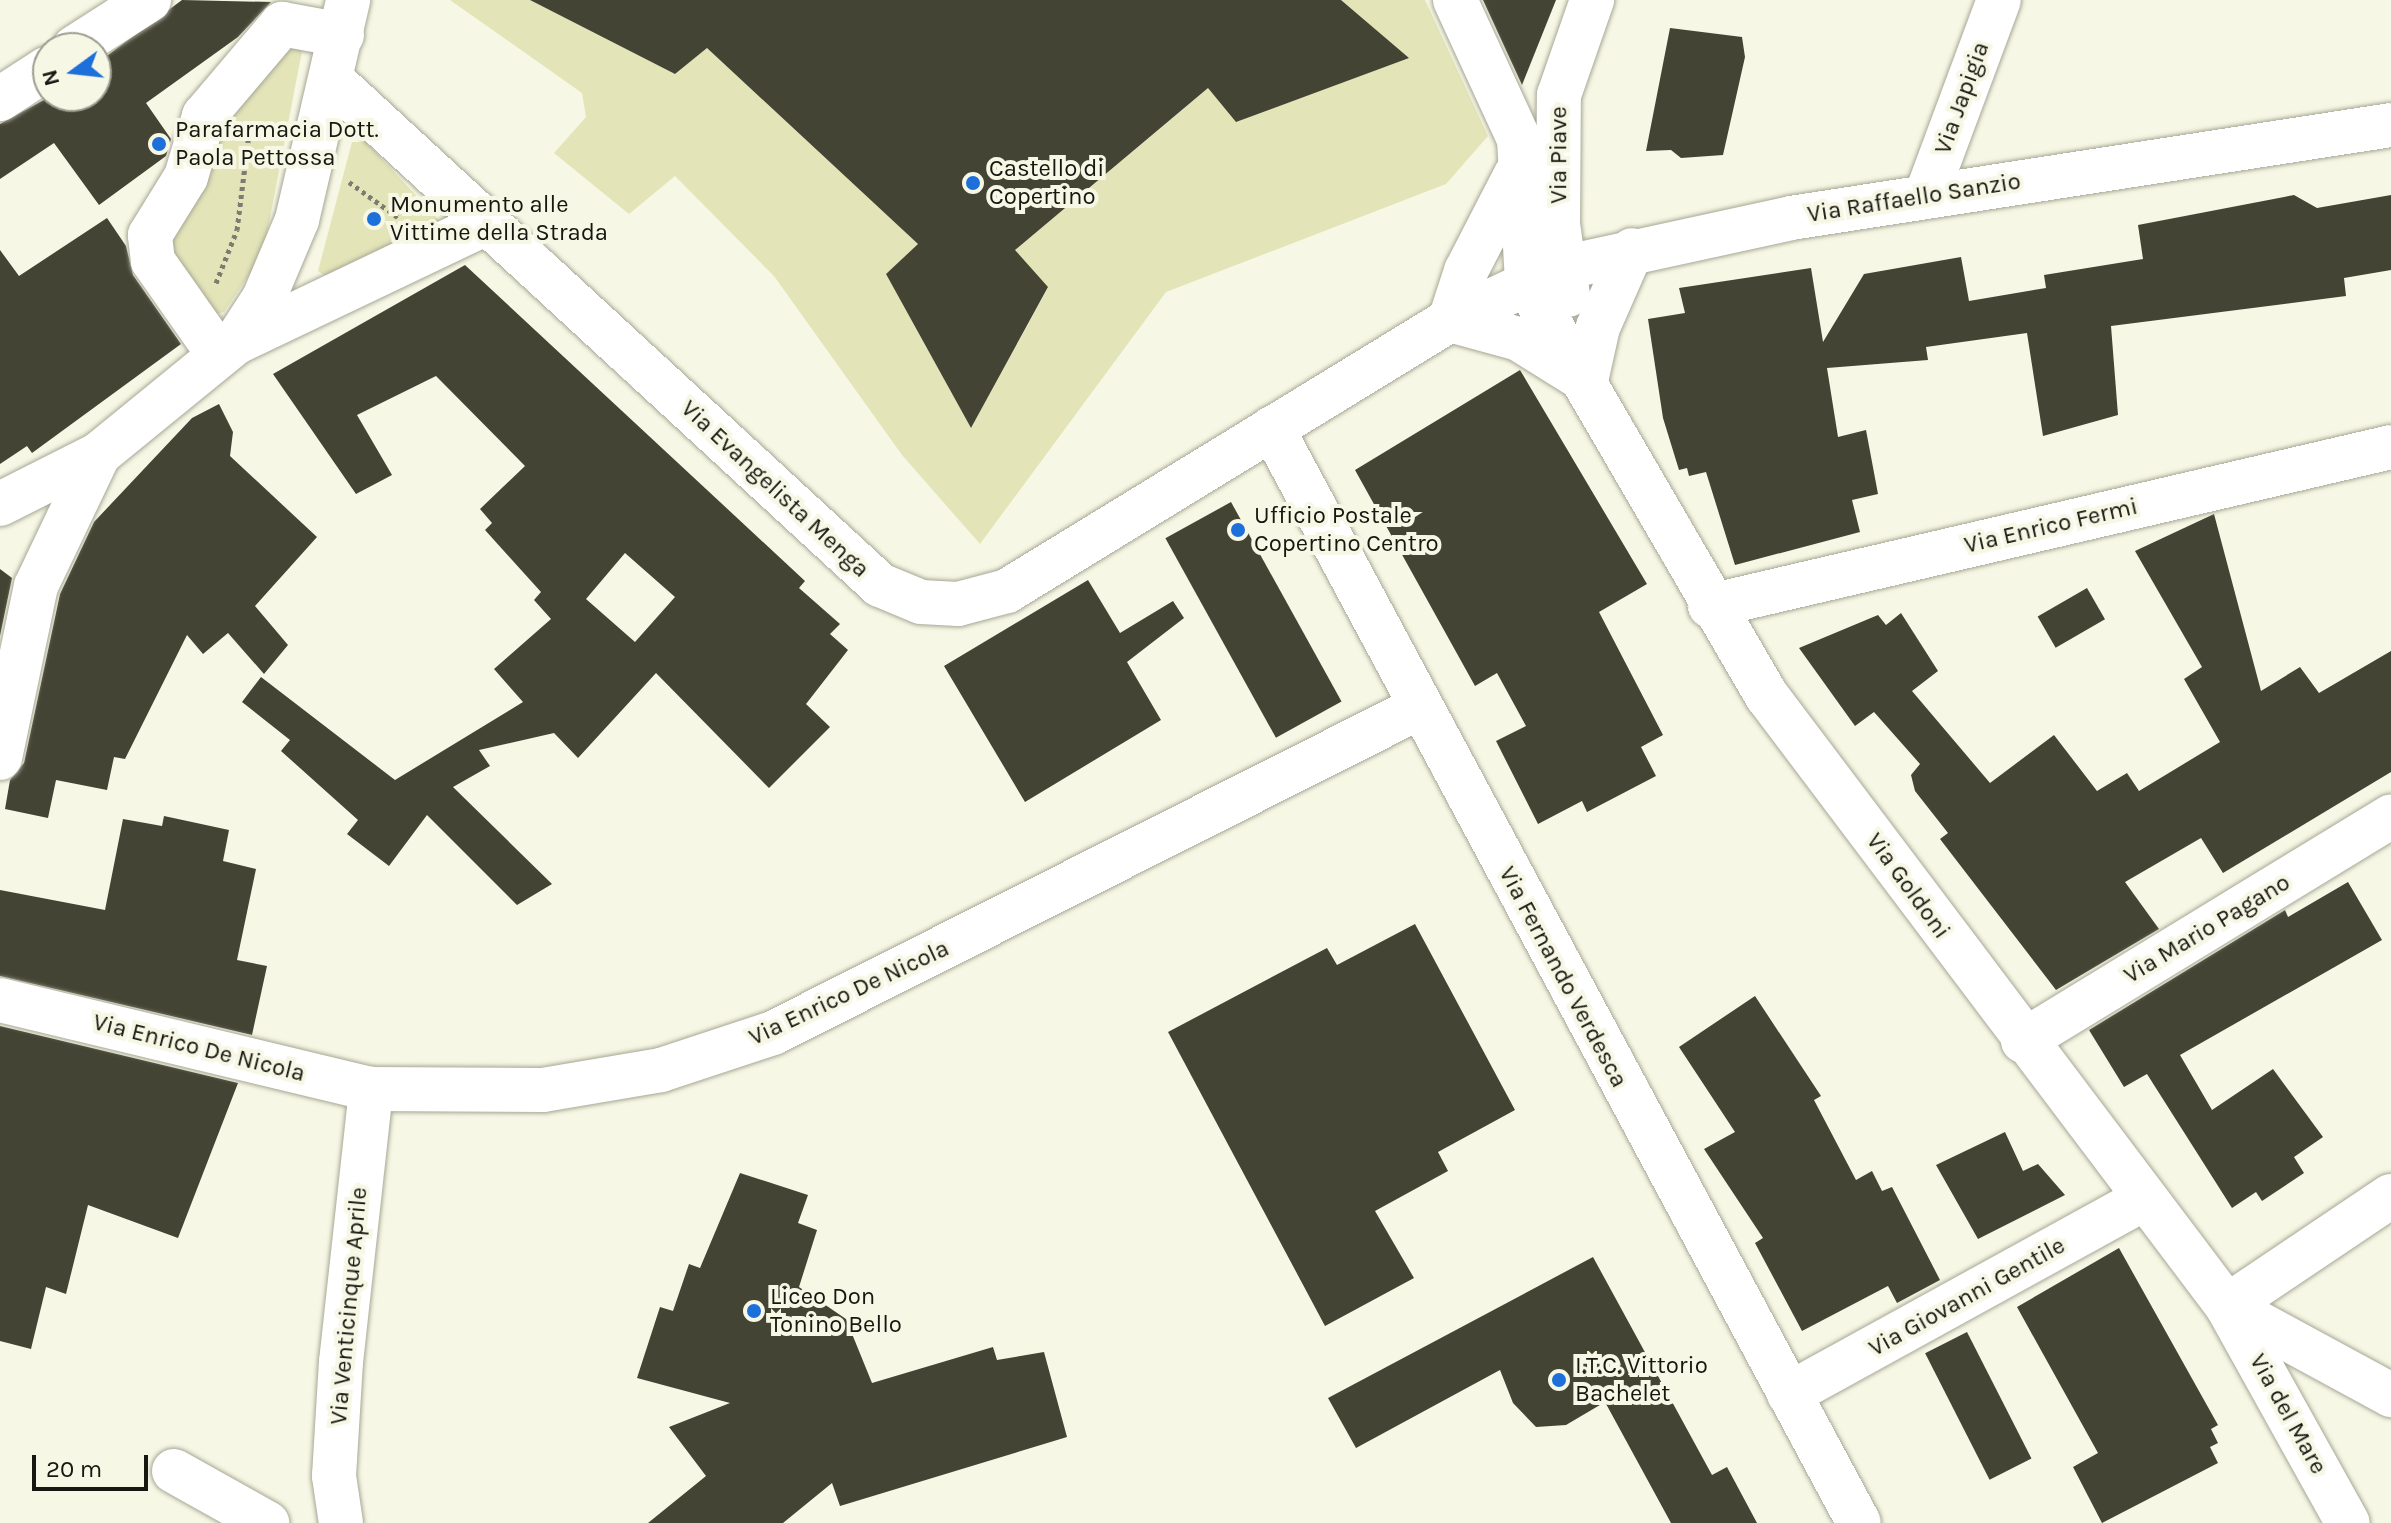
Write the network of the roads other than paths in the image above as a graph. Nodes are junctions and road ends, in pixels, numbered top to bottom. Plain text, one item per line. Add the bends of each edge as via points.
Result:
1 (149, 0) edge
2 (1455, 0) edge
3 (1592, 0) edge
4 (1999, 0) edge
5 (345, 17) edge
6 (99, 32) edge
7 (32, 78) edge
8 (333, 81) junction
9 (0, 99) edge
10 (2391, 125) edge
11 (1516, 174) junction
12 (1926, 196) junction
13 (487, 223) junction
14 (1632, 250) junction
15 (1545, 276) junction
16 (1450, 320) junction
17 (216, 340) junction
18 (1586, 381) junction
19 (1272, 428) junction
20 (2391, 447) edge
21 (99, 454) junction
22 (0, 504) edge
23 (1710, 606) junction
24 (1418, 708) junction
25 (0, 758) edge
26 (2391, 816) edge
27 (0, 1000) edge
28 (2023, 1041) junction
29 (371, 1089) junction
30 (2391, 1196) edge
31 (2144, 1199) junction
32 (2227, 1306) junction
33 (1789, 1394) junction
34 (2391, 1395) edge
35 (174, 1471) dead end
36 (267, 1523) edge
37 (341, 1523) edge
38 (1859, 1523) edge
39 (2348, 1523) edge

1 - 6 street
2 - 11 street via 1519,139
3 - 15 street, Via Piave via 1559,95
4 - 12 street, Via Japigia
5 - 8 street
5 - 17 street via 282,24 204,116 186,177 150,235 153,261
7 - 9 street
8 - 13 street, Via Evangelista Menga
8 - 17 street via 269,285
10 - 12 street, Via Raffaello Sanzio
11 - 15 street
11 - 16 street via 1466,271
12 - 14 street, Via Raffaello Sanzio
13 - 17 street
13 - 19 street, Via Evangelista Menga via 880,585 921,602 958,604 1007,591
14 - 15 street, Via Raffaello Sanzio
14 - 18 street via 1598,327
15 - 16 street, Via Raffaello Sanzio
15 - 18 street
16 - 18 street via 1519,339
16 - 19 street, Via Evangelista Menga
17 - 21 street
18 - 23 street, Via Goldoni
19 - 24 street, Via Fernando Verdesca
20 - 23 street, Via Enrico Fermi
21 - 22 street
21 - 25 street via 36,586
23 - 28 street, Via Goldoni via 1767,696
24 - 29 street, Via Enrico De Nicola via 773,1033 661,1070 543,1090
24 - 33 street, Via Fernando Verdesca
26 - 28 street, Via Mario Pagano
27 - 29 street, Via Enrico De Nicola
28 - 31 street, Via Goldoni
29 - 37 street, Via Venticinque Aprile via 340,1376 334,1476
30 - 32 street
31 - 32 street, Via Goldoni
31 - 33 street, Via Giovanni Gentile
32 - 34 street, Via Goldoni
32 - 39 street, Via del Mare
33 - 38 street, Via Fernando Verdesca
35 - 36 street

